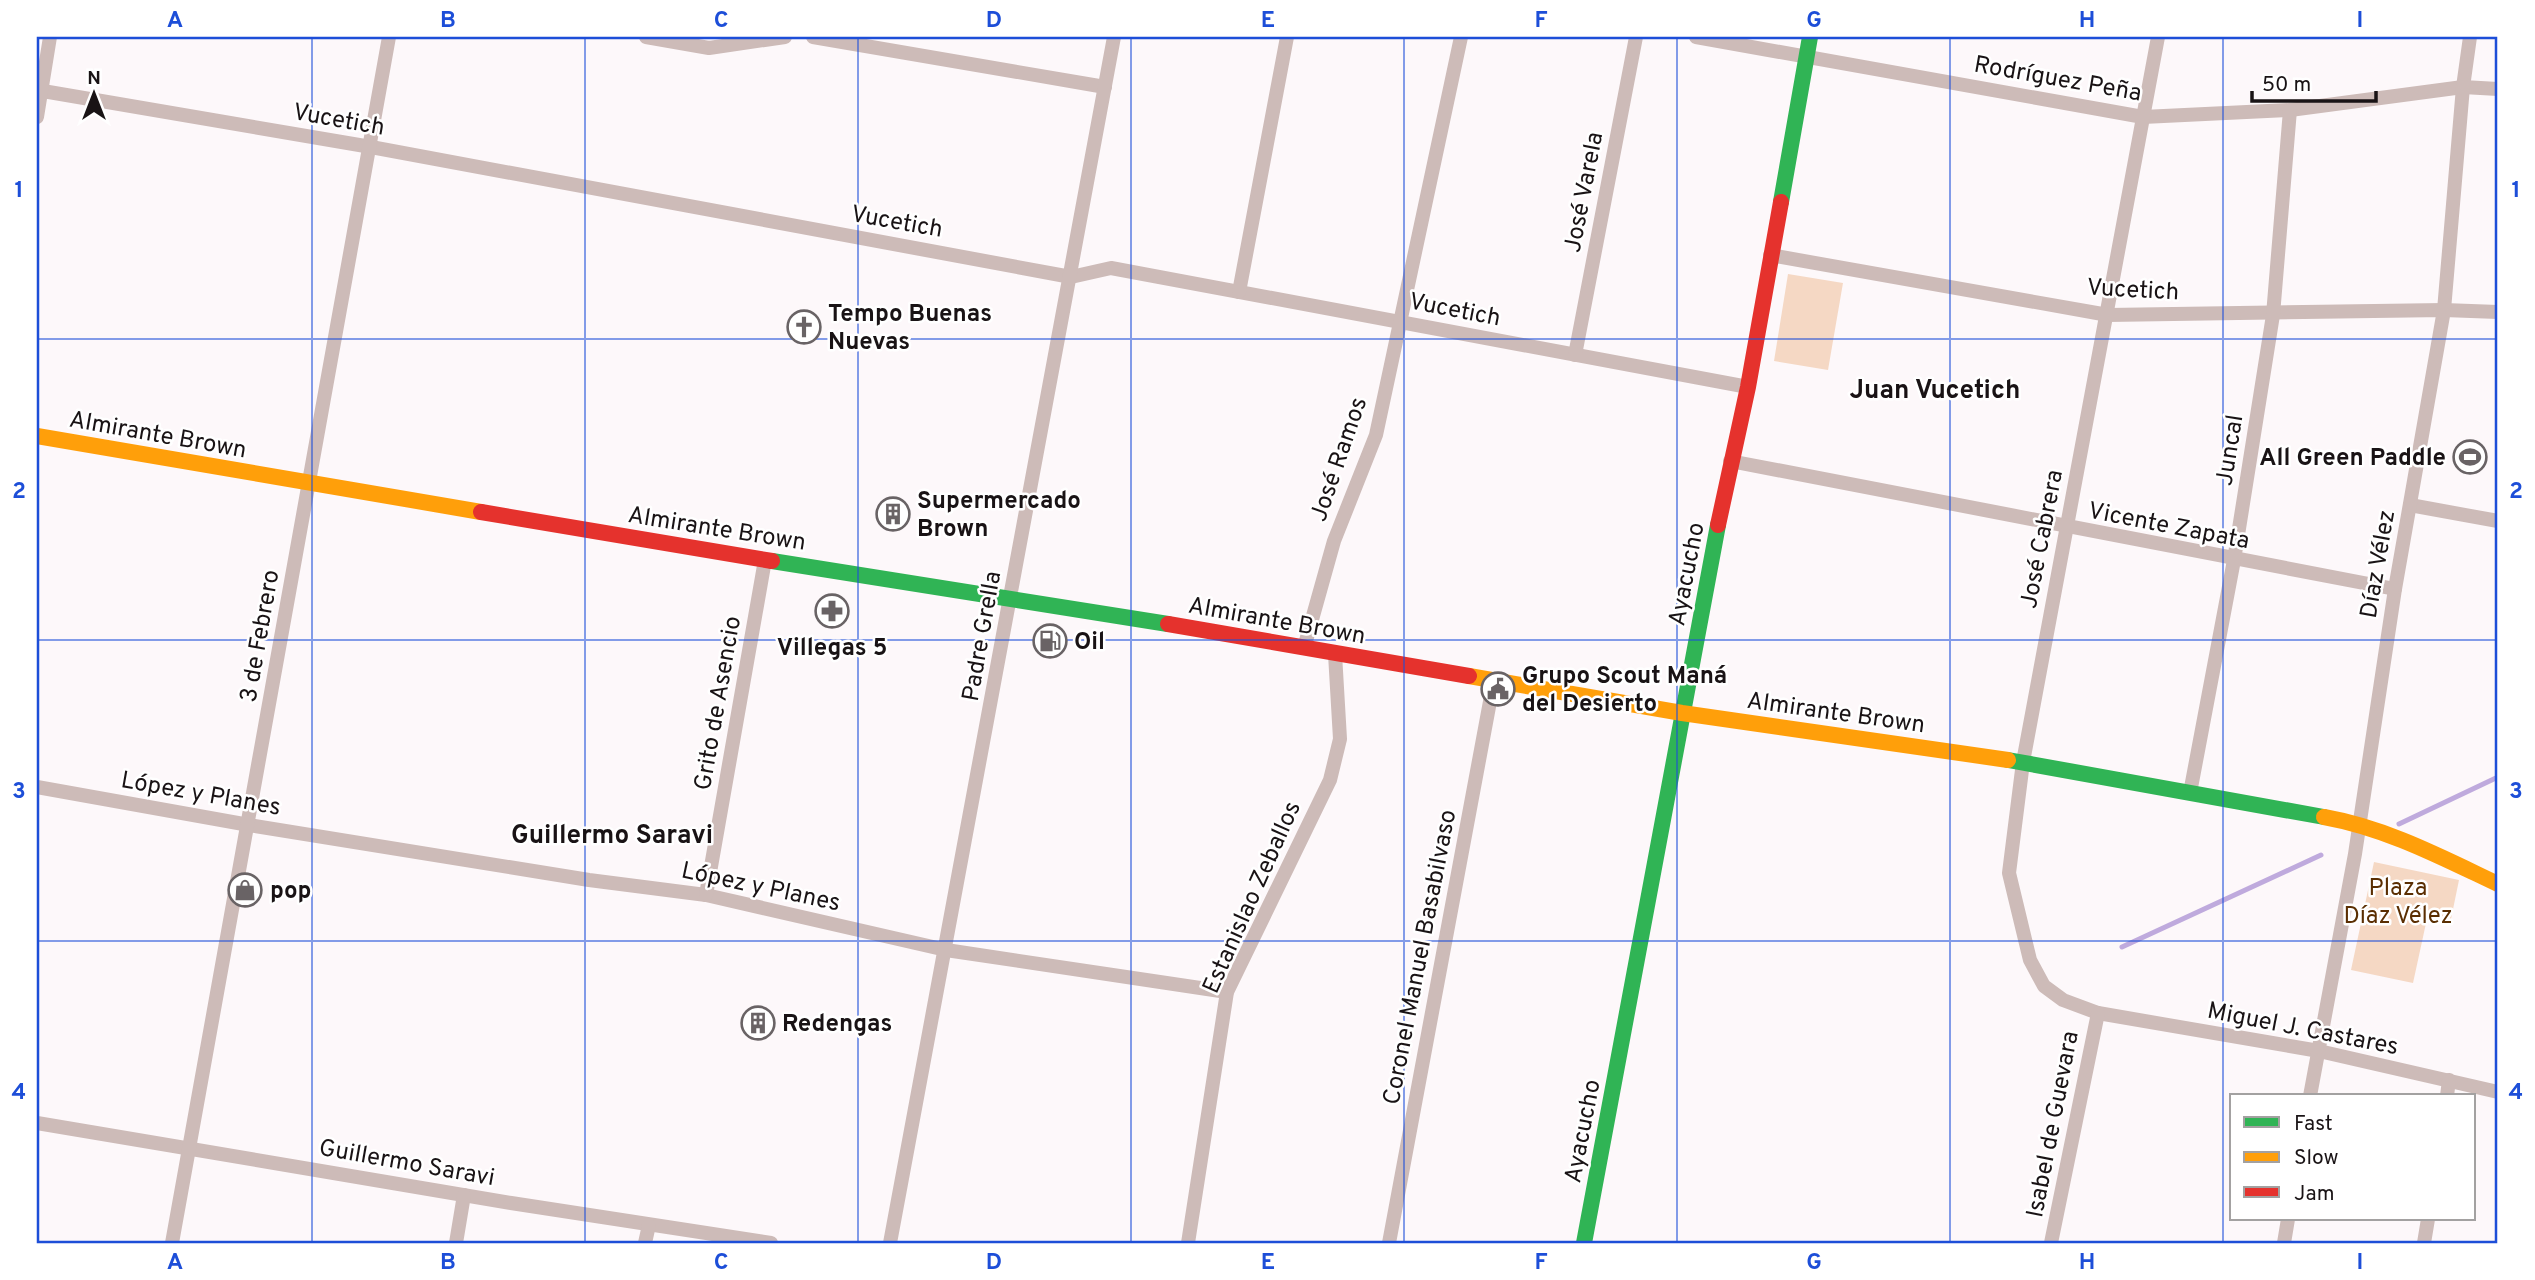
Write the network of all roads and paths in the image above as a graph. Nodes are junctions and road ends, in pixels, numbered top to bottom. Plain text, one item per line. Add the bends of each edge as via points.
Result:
1 (50, 37) edge
2 (389, 37) edge
3 (646, 37) edge
4 (785, 37) edge
5 (813, 37) edge
6 (1114, 37) edge
7 (1287, 37) edge
8 (1461, 37) edge
9 (1636, 37) edge
10 (1696, 37) edge
11 (1810, 37) edge
12 (2158, 37) edge
13 (2470, 37) edge
14 (1807, 58) junction
15 (1105, 87) junction
16 (2463, 87) junction
17 (2498, 89) edge
18 (39, 90) edge
19 (2290, 110) junction
20 (37, 117) edge
21 (2143, 117) junction
22 (371, 147) junction
23 (1770, 255) junction
24 (1071, 276) junction
25 (1239, 292) junction
26 (2444, 310) junction
27 (2498, 312) edge
28 (2108, 315) junction
29 (2273, 315) junction
30 (1402, 323) junction
31 (1575, 355) junction
32 (1748, 387) junction
33 (37, 436) edge
34 (1730, 461) junction
35 (310, 482) junction
36 (2410, 505) junction
37 (2498, 521) edge
38 (2066, 528) junction
39 (765, 559) junction
40 (2234, 560) junction
41 (2395, 589) junction
42 (1012, 597) junction
43 (1304, 648) junction
44 (1335, 654) junction
45 (1494, 680) junction
46 (1682, 713) junction
47 (2023, 762) junction
48 (37, 787) edge
49 (2190, 793) junction
50 (2358, 823) junction
51 (249, 825) junction
52 (2498, 884) edge
53 (706, 895) junction
54 (946, 950) junction
55 (1227, 992) junction
56 (2098, 1013) junction
57 (2319, 1051) junction
58 (2449, 1080) junction
59 (2498, 1092) edge
60 (2310, 1094) edge
61 (2447, 1094) edge
62 (37, 1123) edge
63 (190, 1148) junction
64 (464, 1195) junction
65 (2288, 1220) edge
66 (2428, 1220) edge
67 (649, 1225) junction
68 (172, 1243) edge
69 (456, 1243) edge
70 (645, 1243) edge
71 (771, 1243) edge
72 (890, 1243) edge
73 (1188, 1243) edge
74 (1389, 1243) edge
75 (1584, 1243) edge
76 (2051, 1243) edge
77 (2284, 1243) edge
78 (2424, 1243) edge

1 - 18 street
2 - 22 street, 3 de Febrero
3 - 4 street via 709,48
5 - 15 street
6 - 15 street, Padre Grella
7 - 25 street
8 - 30 street, José Ramos
9 - 31 street, José Varela
10 - 14 street, Rodríguez Peña
11 - 14 main road, Ayacucho
12 - 21 street, José Cabrera
13 - 16 street, Díaz Vélez
14 - 21 street, Rodríguez Peña
14 - 23 main road, Ayacucho
15 - 24 street, Padre Grella
16 - 17 street, Rodríguez Peña
16 - 19 street, Rodríguez Peña
16 - 26 street, Díaz Vélez
18 - 20 street
18 - 22 street, Vucetich
19 - 21 street, Rodríguez Peña
19 - 29 street, Juncal
21 - 28 street, José Cabrera
22 - 24 street, Vucetich
22 - 35 street, 3 de Febrero
23 - 28 street, Vucetich
23 - 32 main road, Ayacucho
24 - 25 street, Vucetich via 1111,268
24 - 42 street, Padre Grella
25 - 30 street, Vucetich
26 - 27 street, Vucetich
26 - 29 street, Vucetich
26 - 36 street, Díaz Vélez
28 - 29 street, Vucetich
28 - 38 street, José Cabrera
29 - 40 street, Juncal
30 - 31 street, Vucetich
30 - 43 street, José Ramos via 1376,435 1334,541
31 - 32 street, Vucetich
32 - 34 main road, Ayacucho
33 - 35 main road, Almirante Brown
34 - 38 street, Vicente Zapata
34 - 46 main road, Ayacucho
35 - 39 main road, Almirante Brown
35 - 51 street, 3 de Febrero
36 - 37 street
36 - 41 street, Díaz Vélez
38 - 40 street, Vicente Zapata
38 - 47 street, José Cabrera
39 - 42 main road, Almirante Brown
39 - 53 street, Grito de Asencio
40 - 41 street, Vicente Zapata
40 - 49 street, Juncal
41 - 50 street, Díaz Vélez
42 - 43 main road, Almirante Brown
42 - 54 street, Padre Grella
43 - 44 main road, Almirante Brown
44 - 45 main road, Almirante Brown
44 - 55 street, Estanislao Zeballos via 1340,739 1330,780
45 - 46 main road, Almirante Brown
45 - 74 street, Coronel Manuel Basabilvaso
46 - 47 main road, Almirante Brown
46 - 75 main road, Ayacucho
47 - 49 main road, Almirante Brown
47 - 56 street, José Cabrera via 2009,873 2030,960 2044,986
48 - 51 street, López y Planes
49 - 50 main road, Almirante Brown
50 - 52 main road, Almirante Brown
50 - 57 street, Díaz Vélez
51 - 53 street, López y Planes
51 - 63 street, 3 de Febrero
53 - 54 street, López y Planes
54 - 55 street, López y Planes
54 - 72 street, Padre Grella
55 - 73 street, Estanislao Zeballos
56 - 57 street, Miguel J. Castares
56 - 76 street, Isabel de Guevara
57 - 58 street, Miguel J. Castares
57 - 60 street, Díaz Vélez
58 - 59 street, Miguel J. Castares
58 - 61 street
62 - 63 street, Guillermo Saravi
63 - 64 street, Guillermo Saravi
63 - 68 street, 3 de Febrero
64 - 67 street, Guillermo Saravi
64 - 69 street
65 - 77 street
66 - 78 street
67 - 70 street
67 - 71 street, Guillermo Saravi

